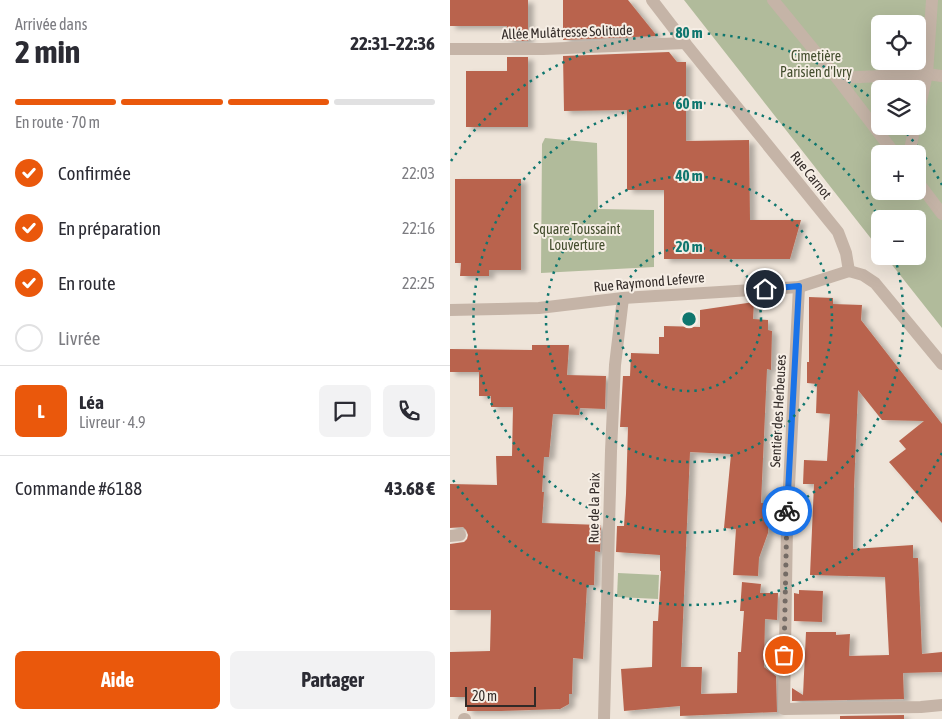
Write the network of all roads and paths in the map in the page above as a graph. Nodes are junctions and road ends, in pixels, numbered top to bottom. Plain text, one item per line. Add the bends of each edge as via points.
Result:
1 (652, 0) edge
2 (773, 0) edge
3 (932, 0) edge
4 (685, 43) junction
5 (450, 49) edge
6 (927, 74) junction
7 (942, 76) edge
8 (836, 78) junction
9 (926, 80) edge
10 (888, 145) edge
11 (926, 193) edge
12 (942, 214) edge
13 (849, 270) junction
14 (799, 286) junction
15 (623, 298) junction
16 (450, 310) edge
17 (942, 364) edge
18 (942, 705) edge
19 (604, 719) edge

1 - 4 street, Rue Carnot
2 - 8 street
3 - 6 street
4 - 5 street, Allée Mulâtresse Solitude
4 - 13 street, Rue Carnot via 838,232
6 - 7 street
6 - 8 street
6 - 9 street
8 - 10 street
11 - 12 street
13 - 14 street, Rue Raymond Lefevre
13 - 17 street via 875,283
14 - 15 street, Rue Raymond Lefevre
14 - 18 street, Sentier des Herbeuses via 787,526 784,710
15 - 16 street, Rue Raymond Lefevre via 539,308
15 - 19 street, Rue de la Paix via 615,365 611,451

